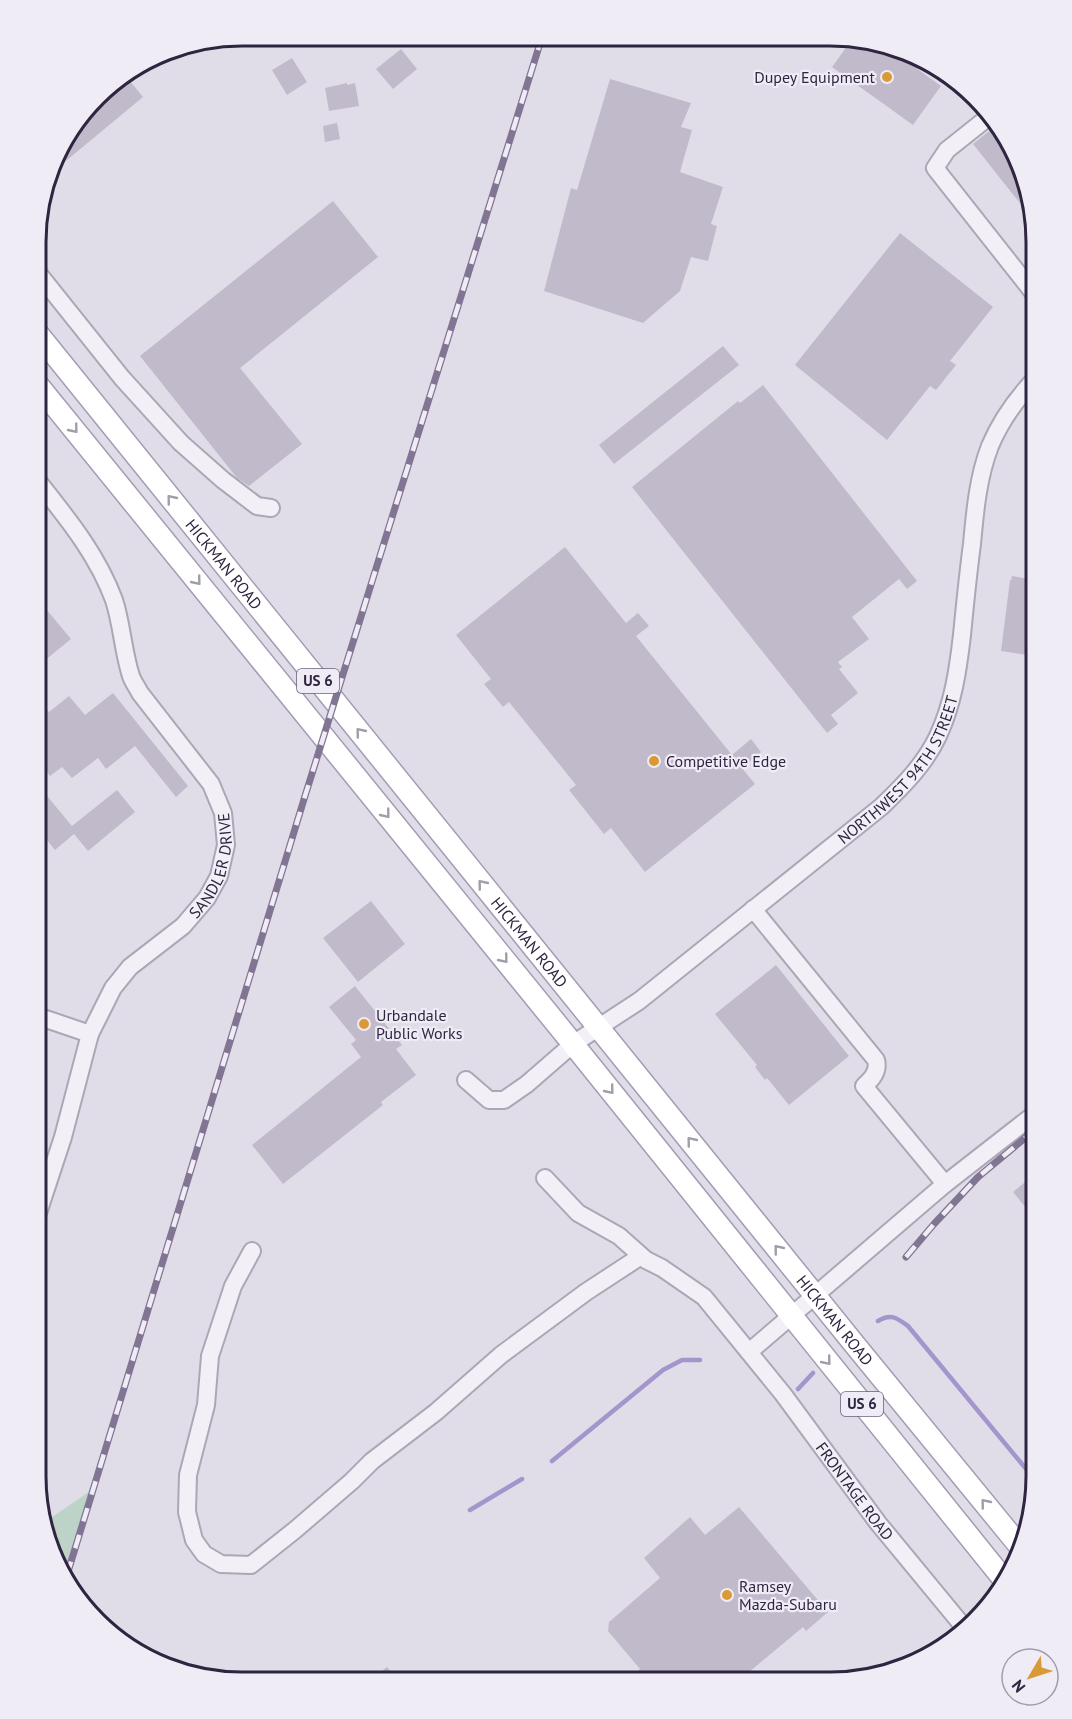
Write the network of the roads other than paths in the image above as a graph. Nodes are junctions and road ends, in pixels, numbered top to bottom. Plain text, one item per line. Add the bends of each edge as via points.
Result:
1 (983, 121) edge
2 (46, 283) edge
3 (1026, 283) edge
4 (46, 344) edge
5 (1026, 388) edge
6 (46, 394) edge
7 (46, 492) edge
8 (271, 508) dead end
9 (753, 909) junction
10 (46, 1019) edge
11 (598, 1028) junction
12 (90, 1035) junction
13 (573, 1044) junction
14 (466, 1080) dead end
15 (1025, 1121) edge
16 (545, 1178) dead end
17 (945, 1184) junction
18 (46, 1189) edge
19 (252, 1251) dead end
20 (641, 1256) junction
21 (815, 1295) junction
22 (791, 1315) junction
23 (749, 1352) junction
24 (1015, 1540) edge
25 (999, 1574) edge
26 (960, 1622) edge

1 - 3 street via 947,150 935,168
2 - 8 street via 122,378 181,443 257,506
11 -> 4 main road, HICKMAN ROAD / US 6
5 - 9 street, NORTHWEST 94TH STREET via 1004,419 982,471 955,685 937,739 922,764 888,801
6 -> 13 main road, HICKMAN ROAD / US 6
7 - 12 street, SANDLER DRIVE via 105,577 140,693 211,784 223,813 226,844 219,876 207,898 183,926 130,968 113,988
9 - 11 street, NORTHWEST 94TH STREET via 639,1001
9 - 17 street via 876,1060 876,1071 864,1086
10 - 12 street
11 - 13 street, NORTHWEST 94TH STREET
21 -> 11 main road, HICKMAN ROAD / US 6
12 - 18 street, SANDLER DRIVE
13 - 14 street, NORTHWEST 94TH STREET via 504,1100 489,1100
13 -> 22 main road, HICKMAN ROAD / US 6
15 - 17 street
16 - 20 street, FRONTAGE ROAD via 578,1214 619,1236
17 - 21 street
19 - 20 street via 233,1287 210,1356 206,1405 188,1475 187,1512 194,1540 204,1554 222,1564 251,1565 501,1355
20 - 23 street, FRONTAGE ROAD via 705,1297
21 - 22 street
24 -> 21 main road, HICKMAN ROAD / US 6
22 - 23 street
22 -> 25 main road, HICKMAN ROAD / US 6
23 - 26 street, FRONTAGE ROAD via 878,1523

